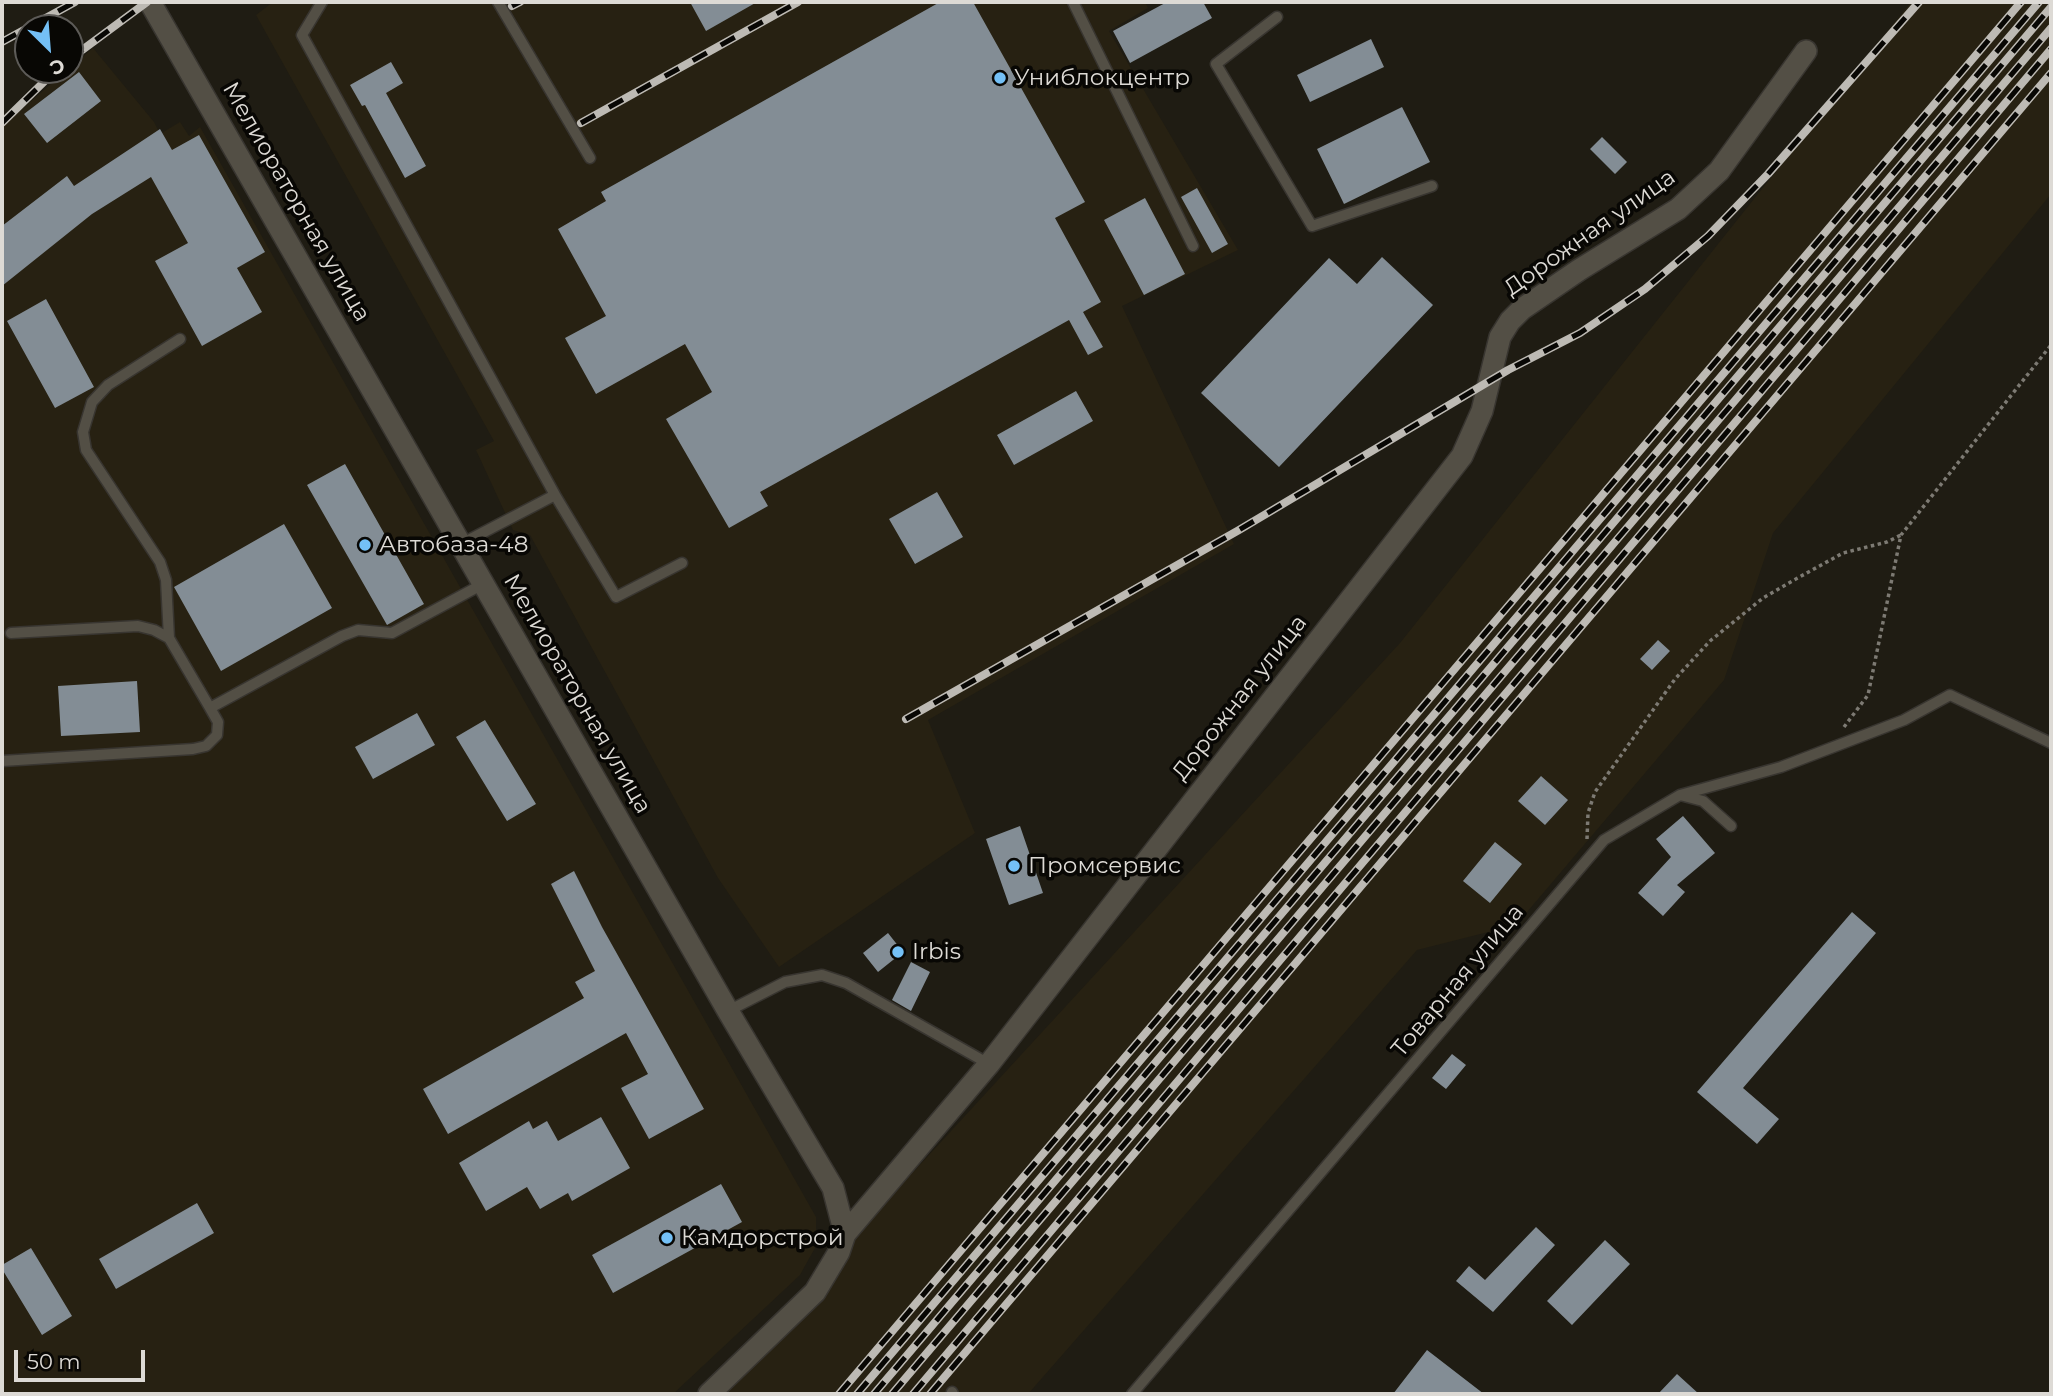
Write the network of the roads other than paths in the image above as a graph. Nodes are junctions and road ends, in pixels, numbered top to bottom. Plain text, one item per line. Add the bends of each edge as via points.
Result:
1 (150, 2) edge
2 (322, 2) edge
3 (498, 2) edge
4 (1073, 2) edge
5 (1277, 17) dead end
6 (1806, 51) dead end
7 (590, 159) dead end
8 (1432, 186) dead end
9 (1193, 246) dead end
10 (180, 339) dead end
11 (555, 495) junction
12 (461, 544) junction
13 (682, 564) dead end
14 (484, 584) junction
15 (11, 633) dead end
16 (169, 638) junction
17 (210, 708) junction
18 (2051, 743) edge
19 (2, 761) edge
20 (1680, 795) junction
21 (1731, 826) dead end
22 (728, 1011) junction
23 (989, 1064) junction
24 (845, 1234) junction
25 (709, 1394) edge
26 (1132, 1394) edge

1 - 12 street, Мелиораторная улица
2 - 11 lane via 302,35
3 - 7 lane
4 - 9 lane
5 - 8 lane via 1216,64 1312,226
6 - 23 street, Дорожная улица via 1718,171 1678,209 1579,270 1510,321 1500,337 1482,411 1462,456
10 - 16 lane via 108,385 92,402 83,432 86,450 160,562 166,580
11 - 12 lane
11 - 13 lane via 616,597
12 - 14 street, Мелиораторная улица
14 - 17 lane via 392,633 358,630 342,636
14 - 22 street, Мелиораторная улица
15 - 16 lane via 138,626
16 - 17 lane
17 - 19 lane via 218,722 217,735 206,746
18 - 20 lane, Товарная улица via 1950,695 1904,720 1781,767
20 - 21 lane via 1703,801
20 - 26 lane, Товарная улица via 1604,840
22 - 23 lane via 797,977 831,977
22 - 24 street, Мелиораторная улица via 834,1188
23 - 24 street, Дорожная улица
24 - 25 street, Дорожная улица via 815,1293

